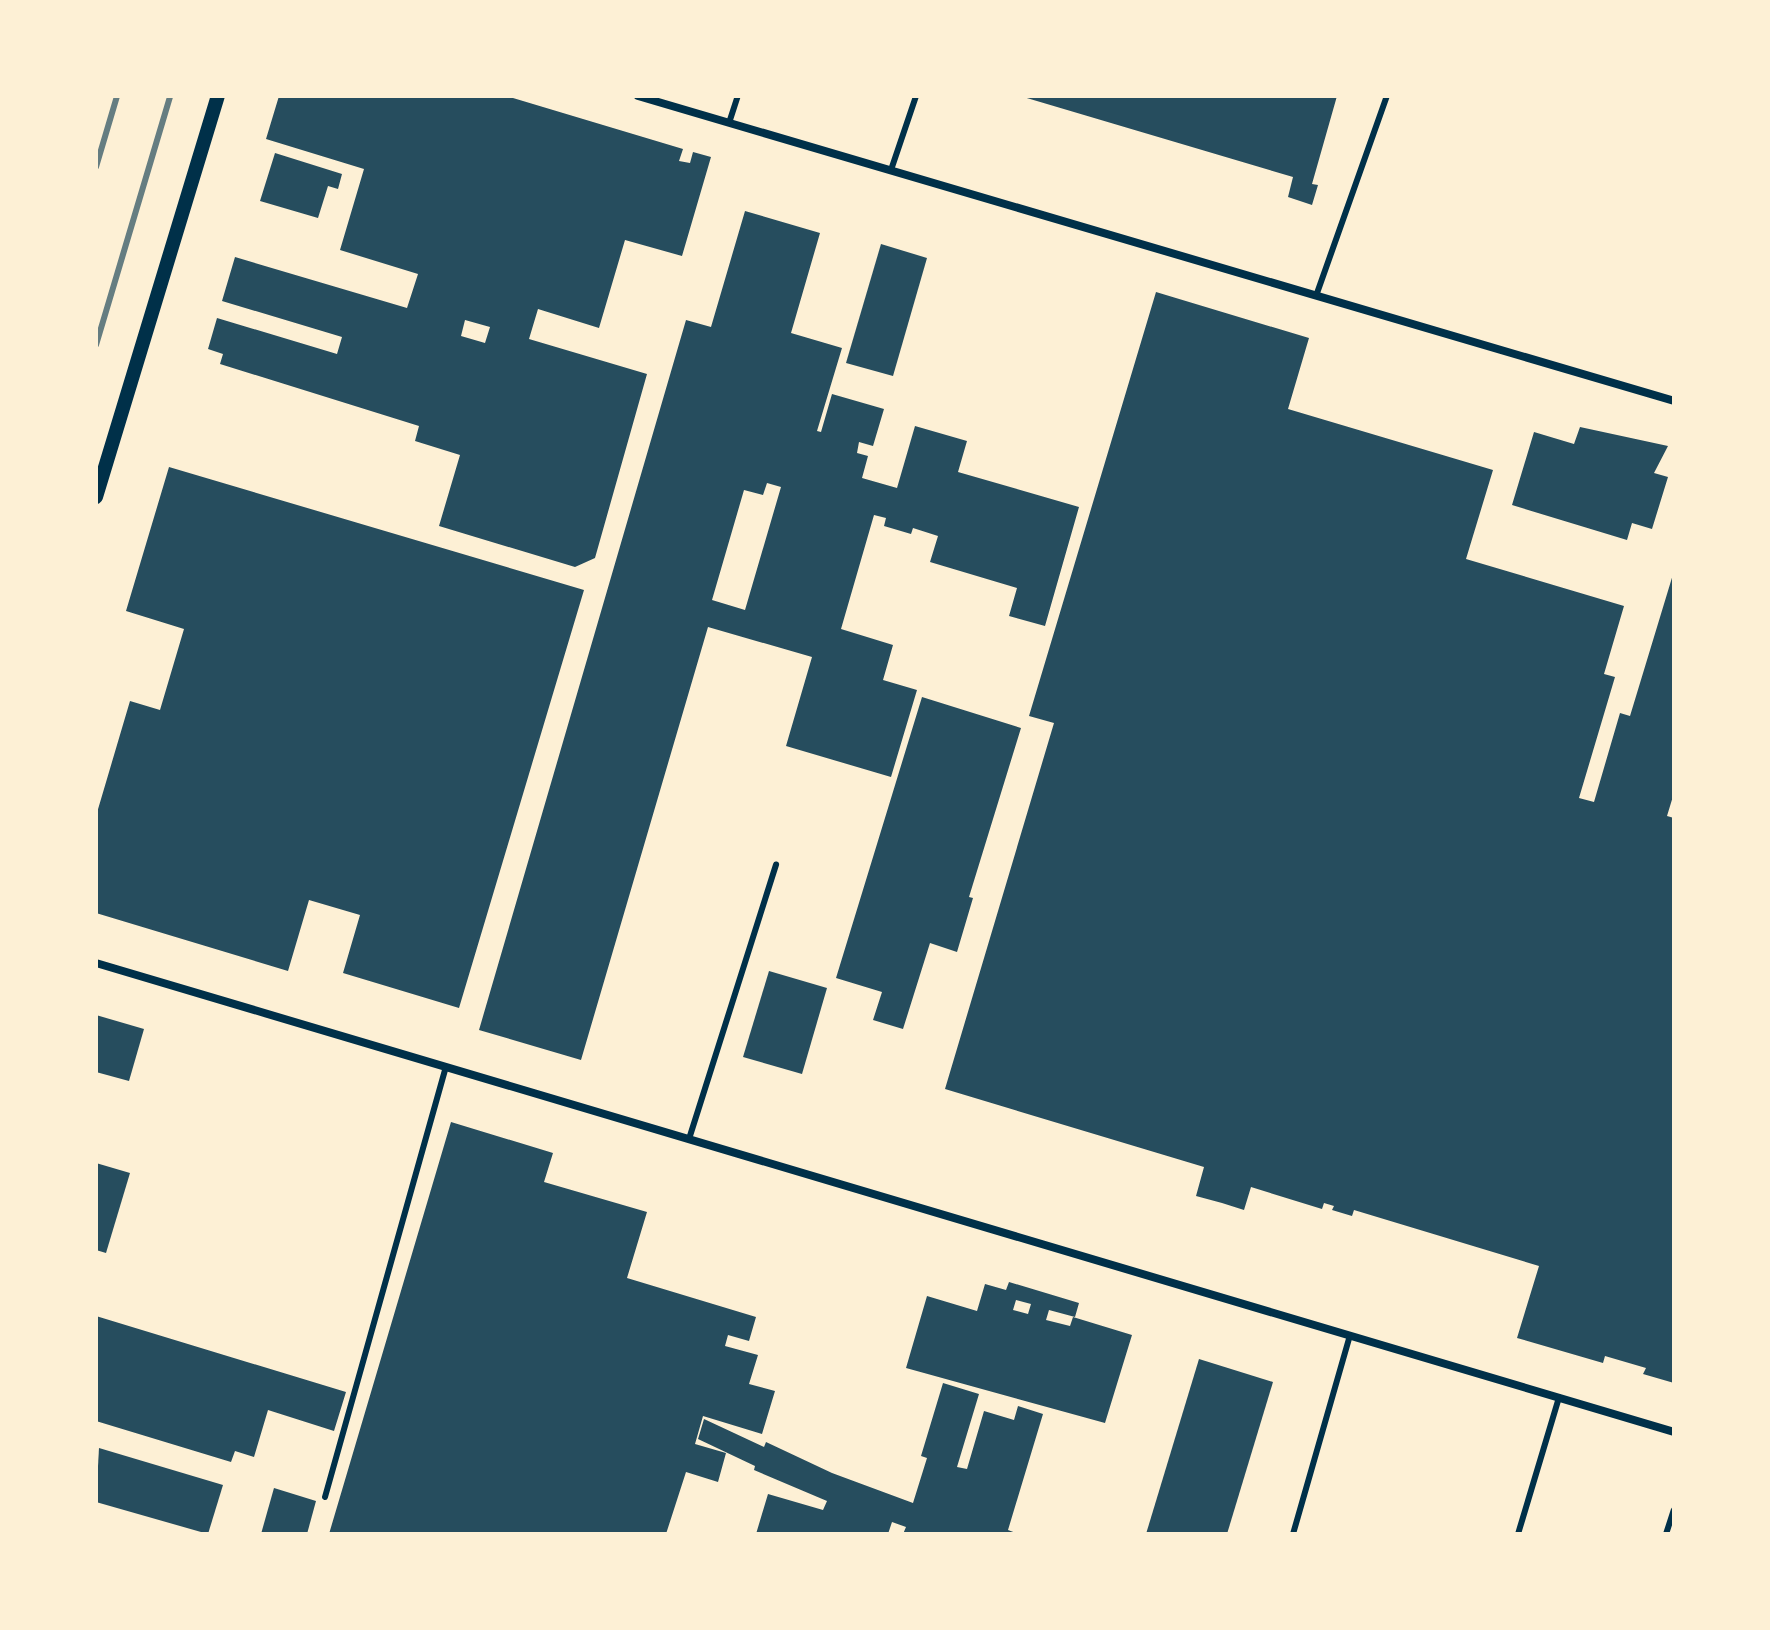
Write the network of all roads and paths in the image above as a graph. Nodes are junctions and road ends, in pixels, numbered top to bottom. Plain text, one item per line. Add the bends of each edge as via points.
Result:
1 (218, 96) edge
2 (638, 96) edge
3 (738, 96) edge
4 (916, 96) edge
5 (1387, 96) edge
6 (729, 123) junction
7 (891, 170) junction
8 (1316, 296) junction
9 (1674, 401) edge
10 (96, 497) edge
11 (776, 864) dead end
12 (96, 963) edge
13 (446, 1067) junction
14 (689, 1139) junction
15 (1350, 1335) junction
16 (1559, 1397) junction
17 (1674, 1432) edge
18 (325, 1497) dead end
19 (1674, 1510) edge
20 (1293, 1534) edge
21 (1518, 1534) edge
22 (1666, 1534) edge

1 - 10 street
2 - 6 street
3 - 6 lane
4 - 7 lane
5 - 8 lane
6 - 7 street
7 - 8 street
8 - 9 street
11 - 14 lane
12 - 13 street
13 - 14 street
13 - 18 lane
14 - 15 street
15 - 16 street
15 - 20 lane
16 - 17 street
16 - 21 lane
19 - 22 lane

